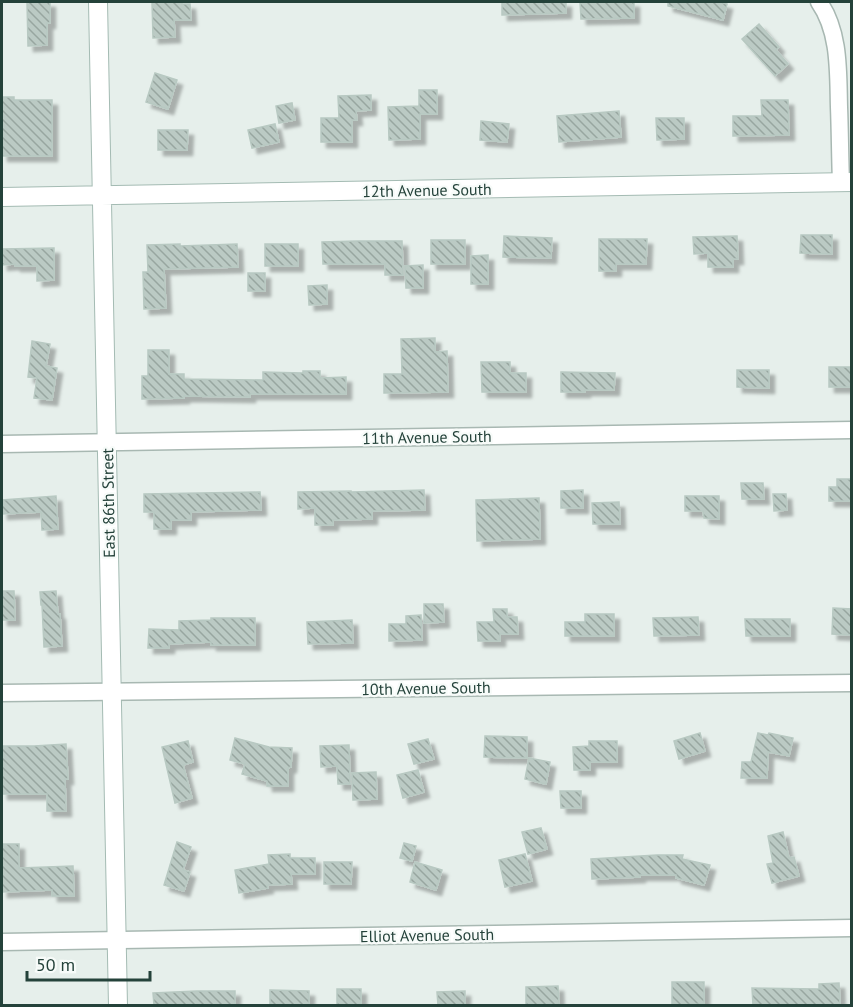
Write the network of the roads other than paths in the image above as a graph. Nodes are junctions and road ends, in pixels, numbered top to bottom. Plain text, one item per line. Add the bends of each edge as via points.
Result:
1 (98, 2) edge
2 (819, 2) edge
3 (846, 182) edge
4 (101, 195) junction
5 (2, 197) edge
6 (852, 430) edge
7 (107, 443) junction
8 (2, 444) edge
9 (852, 683) edge
10 (111, 692) junction
11 (2, 693) edge
12 (852, 928) edge
13 (117, 941) junction
14 (2, 942) edge
15 (118, 1005) edge

1 - 4 street, East 86th Street
2 - 3 street via 833,34 838,64
3 - 4 street, 12th Avenue South
4 - 5 street, 12th Avenue South
4 - 7 street, East 86th Street
6 - 7 street, 11th Avenue South
7 - 8 street, 11th Avenue South
7 - 10 street, East 86th Street
9 - 10 street, 10th Avenue South
10 - 11 street, 10th Avenue South
10 - 13 street, East 86th Street
12 - 13 street, Elliot Avenue South
13 - 14 street, Elliot Avenue South
13 - 15 street, East 86th Street

